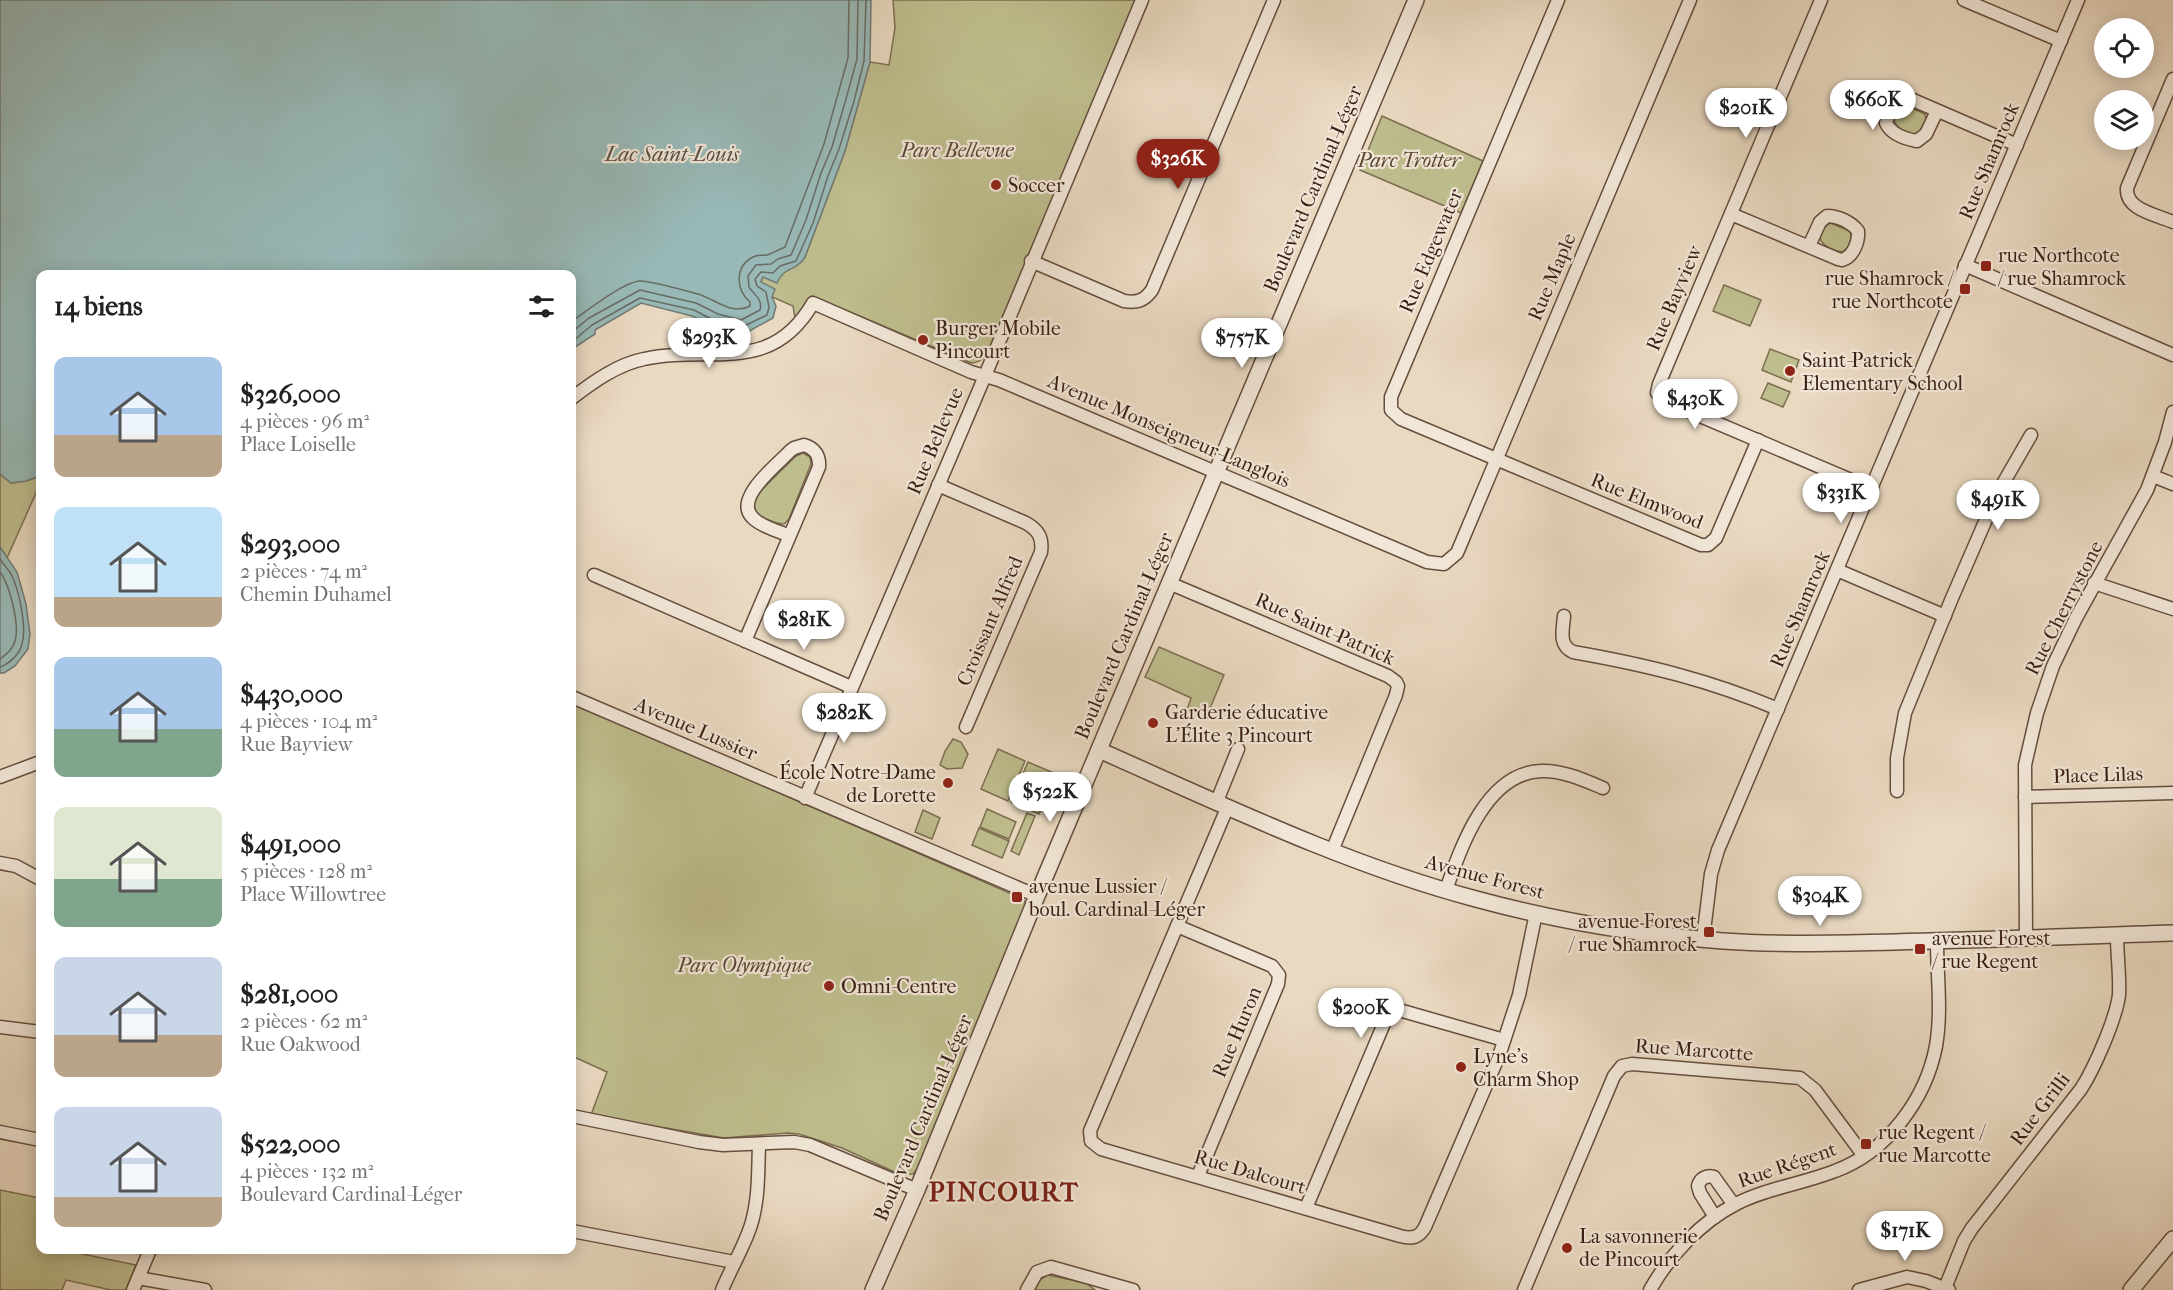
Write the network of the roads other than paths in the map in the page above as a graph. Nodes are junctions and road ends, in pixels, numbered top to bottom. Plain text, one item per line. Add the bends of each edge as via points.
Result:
1 (1142, 0) edge
2 (1274, 0) edge
3 (1416, 0) edge
4 (1558, 0) edge
5 (1690, 0) edge
6 (1821, 0) edge
7 (1964, 0) edge
8 (2078, 0) edge
9 (2061, 41) junction
10 (2172, 87) edge
11 (1937, 111) dead end
12 (2017, 145) junction
13 (1731, 214) junction
14 (2173, 222) edge
15 (1809, 246) dead end
16 (1031, 261) junction
17 (1965, 265) junction
18 (2173, 355) edge
19 (984, 376) junction
20 (576, 395) edge
21 (2173, 412) edge
22 (2031, 435) dead end
23 (1758, 440) junction
24 (1496, 459) junction
25 (1217, 472) junction
26 (2153, 476) junction
27 (2173, 484) edge
28 (938, 485) junction
29 (1872, 489) junction
30 (788, 536) junction
31 (1444, 564) joint
32 (1837, 570) junction
33 (594, 575) dead end
34 (1169, 583) junction
35 (2094, 583) junction
36 (2173, 609) edge
37 (1564, 616) dead end
38 (1944, 616) junction
39 (745, 641) junction
40 (851, 687) junction
41 (576, 699) edge
42 (1778, 709) junction
43 (966, 727) dead end
44 (1238, 749) dead end
45 (1099, 750) junction
46 (36, 764) edge
47 (0, 777) edge
48 (1603, 788) dead end
49 (1897, 791) dead end
50 (2173, 793) edge
51 (2025, 797) junction
52 (805, 798) junction
53 (1222, 804) junction
54 (1332, 851) junction
55 (0, 863) edge
56 (36, 877) edge
57 (1446, 890) junction
58 (1037, 896) junction
59 (1536, 913) junction
60 (1177, 926) junction
61 (2173, 933) edge
62 (2117, 935) junction
63 (2026, 938) junction
64 (1703, 939) junction
65 (1937, 941) junction
66 (0, 1026) edge
67 (36, 1031) edge
68 (1504, 1040) junction
69 (576, 1117) edge
70 (0, 1132) edge
71 (36, 1139) edge
72 (759, 1145) junction
73 (1864, 1156) junction
74 (1198, 1176) junction
75 (917, 1190) junction
76 (1734, 1205) junction
77 (1306, 1208) junction
78 (1715, 1217) junction
79 (576, 1233) edge
80 (2173, 1239) edge
81 (148, 1254) edge
82 (734, 1262) junction
83 (135, 1284) edge
84 (1108, 1287) edge
85 (1947, 1289) edge
86 (205, 1290) edge
87 (722, 1290) edge
88 (873, 1290) edge
89 (1027, 1290) edge
90 (1133, 1290) edge
91 (1524, 1290) edge
92 (1650, 1290) edge
93 (1859, 1290) edge
94 (2131, 1290) edge

1 - 16 street, Rue Bellevue
2 - 16 street via 1146,297 1124,302
3 - 25 street, Boulevard Cardinal-Léger
4 - 24 street, Rue Edgewater via 1389,404 1401,419
5 - 24 street, Rue Maple
6 - 13 street, Rue Bayview
7 - 9 street
8 - 9 street, Rue Shamrock
9 - 12 street, Rue Shamrock
10 - 14 street via 2126,194 2136,207
11 - 12 street
12 - 17 street, Rue Shamrock
13 - 15 street
13 - 23 street, Rue Bayview via 1657,393 1665,401
16 - 19 street, Rue Bellevue
17 - 18 street
17 - 29 street, Rue Shamrock
19 - 20 street, Avenue Monseigneur-Langlois via 813,303 797,325 762,348 741,354 684,353 641,359 617,369
19 - 25 street, Avenue Monseigneur-Langlois
19 - 28 street, Rue Bellevue
21 - 26 street, Rue Cherrystone
22 - 38 street via 1997,494
23 - 24 street, Rue Elmwood via 1716,538 1708,545
23 - 29 street, Rue Bayview
24 - 31 street, Rue Maple via 1456,553
25 - 31 street, Avenue Monseigneur-Langlois via 1427,562
25 - 34 street, Boulevard Cardinal-Léger
26 - 27 street
26 - 35 street, Rue Cherrystone
28 - 40 street, Rue Bellevue
28 - 43 street, Croissant Alfred via 1026,523 1037,531 1042,544
29 - 32 street, Rue Shamrock
30 - 30 street via 819,467 816,452 804,446 790,451 747,499 748,511 755,520
30 - 39 street
32 - 38 street
32 - 42 street, Rue Shamrock
33 - 39 street
34 - 45 street, Boulevard Cardinal-Léger
34 - 54 street, Rue Saint-Patrick via 1396,682 1398,691
35 - 36 street
35 - 51 street, Rue Cherrystone via 2053,666 2037,713 2025,765
37 - 42 street via 1563,643 1573,652 1671,672
38 - 49 street via 1905,713 1897,759
39 - 40 street
40 - 52 street, Rue Bellevue
41 - 52 street, Avenue Lussier
42 - 64 street, Rue Shamrock via 1718,850
44 - 53 street, Rue Dalcourt
45 - 53 street, Avenue Forest
45 - 58 street, Boulevard Cardinal-Léger
46 - 47 street
48 - 57 street via 1552,771 1532,772 1510,780 1490,799 1472,827
50 - 51 street, Place Lilas
51 - 63 street, Rue Cherrystone
52 - 58 street, Avenue Lussier
53 - 54 street, Avenue Forest
53 - 60 street, Rue Dalcourt
54 - 57 street, Avenue Forest
55 - 56 street
57 - 59 street, Avenue Forest
58 - 75 street, Boulevard Cardinal-Léger
59 - 64 street, Avenue Forest via 1631,931
59 - 68 street, Rue Dalcourt via 1520,995
60 - 74 street, Rue Huron via 1272,966 1280,975
60 - 74 street, Rue Dalcourt via 1090,1136 1101,1149
61 - 62 street, Avenue Forest
62 - 63 street, Avenue Forest
62 - 85 street, Rue Grilli via 2118,1002 2088,1076 1972,1228
63 - 65 street, Avenue Forest
64 - 65 street, Avenue Forest via 1799,944
65 - 73 street, Rue Régent via 1938,1031 1928,1072 1904,1118
66 - 67 street
68 - 77 street, Rue Dalcourt via 1420,1235 1400,1236
68 - 77 street via 1399,1010 1388,1014
69 - 72 street via 699,1142
70 - 71 street
72 - 75 street via 810,1144
72 - 82 street via 755,1209
73 - 76 street, Rue Régent via 1836,1171 1769,1190
73 - 91 street, Rue Marcotte via 1815,1090 1800,1078 1622,1066 1614,1076
74 - 77 street, Rue Dalcourt
75 - 88 street, Boulevard Cardinal-Léger
76 - 78 street, Rue Régent
76 - 78 street, Rue Régent via 1714,1177 1702,1179 1700,1193
78 - 92 street, Rue Régent via 1674,1255
79 - 82 street
80 - 94 street
81 - 83 street
82 - 87 street
83 - 86 street
84 - 89 street via 1051,1267 1037,1272
84 - 90 street
85 - 93 street via 1906,1276

